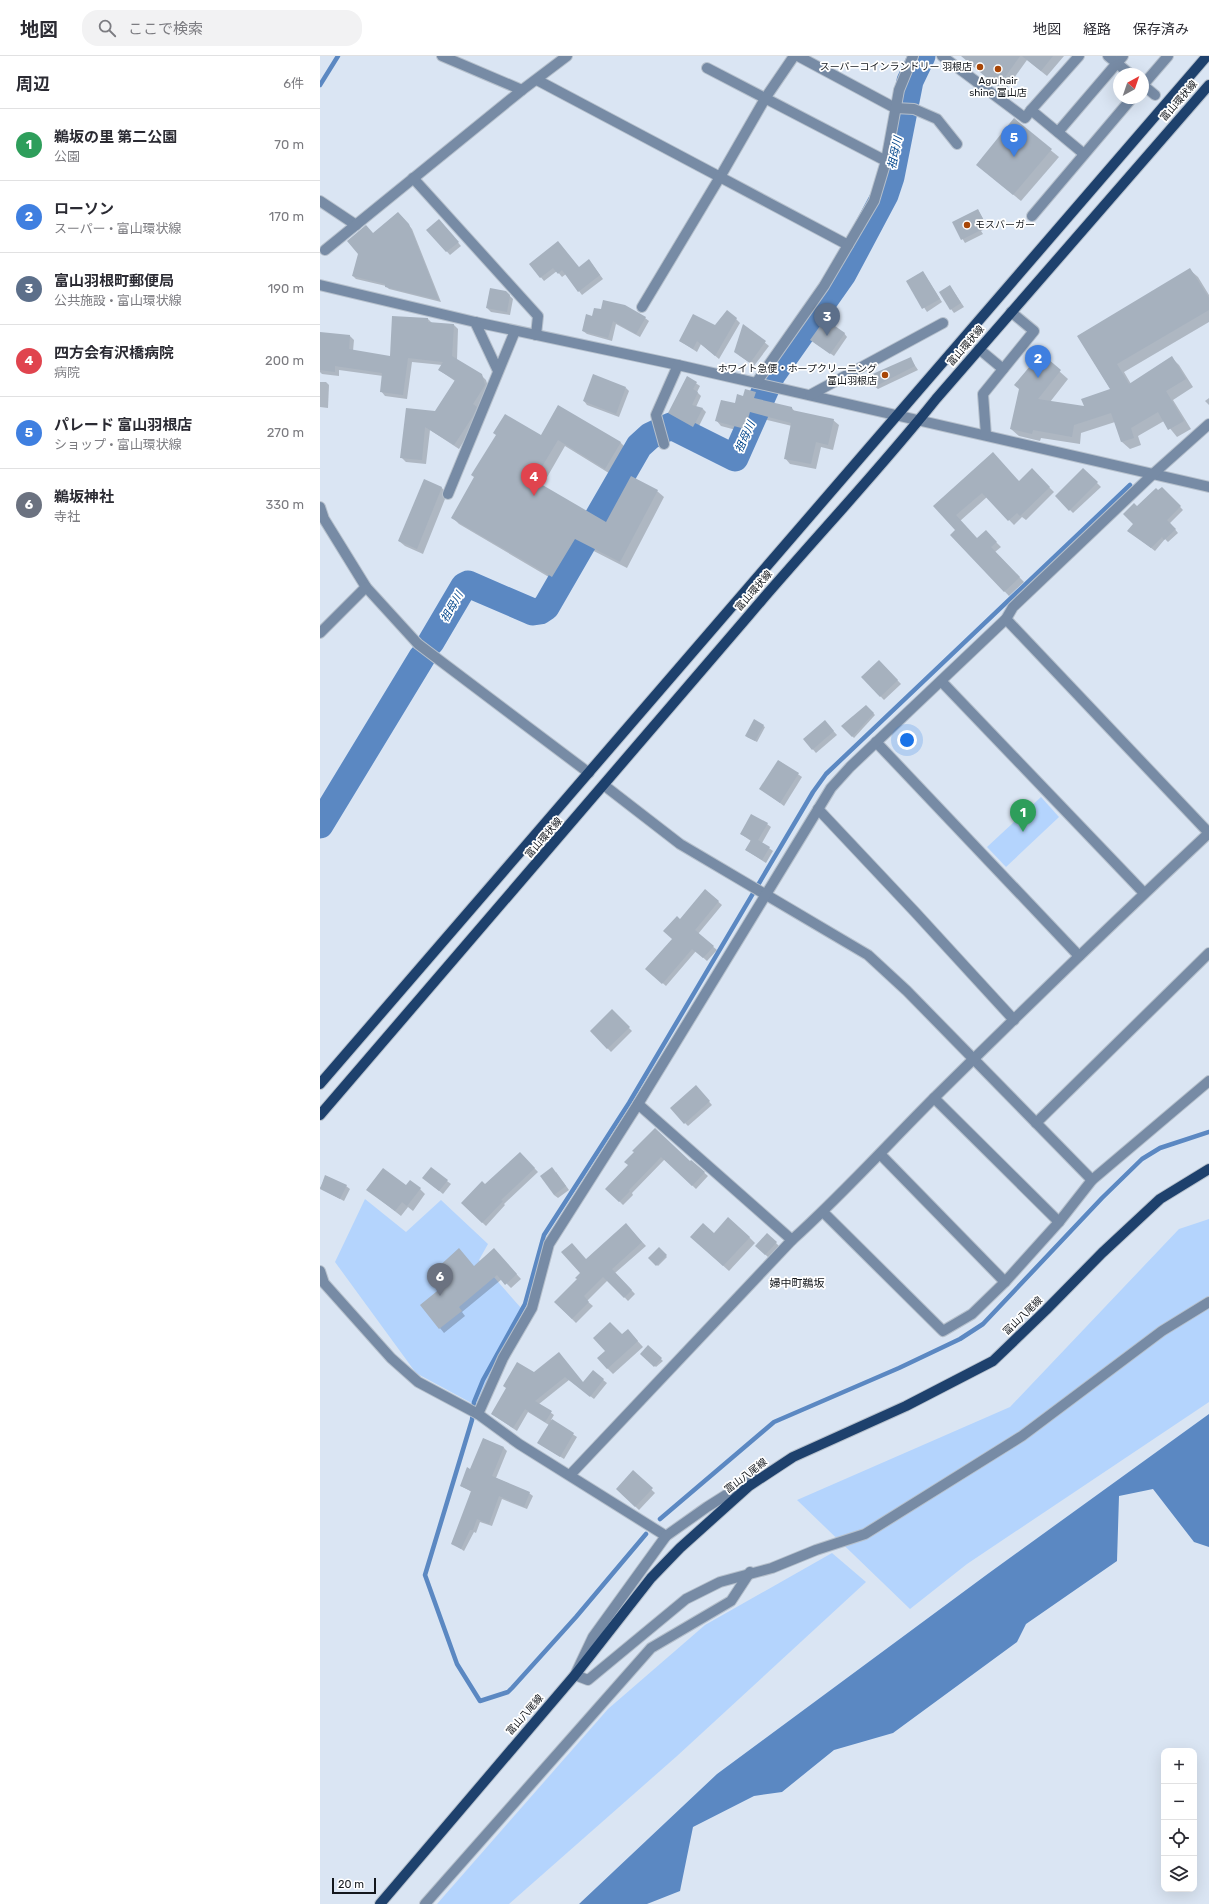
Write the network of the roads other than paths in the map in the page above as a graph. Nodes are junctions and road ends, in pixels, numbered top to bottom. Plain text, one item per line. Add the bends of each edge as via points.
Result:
1 (442, 56) edge
2 (567, 56) edge
3 (794, 56) edge
4 (798, 56) edge
5 (913, 56) edge
6 (942, 56) edge
7 (1079, 56) edge
8 (1108, 56) edge
9 (1168, 56) edge
10 (1207, 56) edge
11 (1120, 60) edge
12 (707, 68) dead end
13 (537, 80) junction
14 (1209, 85) edge
15 (522, 90) junction
16 (1155, 95) dead end
17 (766, 97) junction
18 (1127, 104) edge
19 (895, 108) junction
20 (1031, 110) junction
21 (1058, 132) junction
22 (957, 144) dead end
23 (1084, 154) junction
24 (886, 161) junction
25 (720, 177) junction
26 (413, 178) junction
27 (320, 201) edge
28 (1032, 216) dead end
29 (356, 225) junction
30 (848, 245) junction
31 (325, 250) dead end
32 (320, 284) edge
33 (642, 307) dead end
34 (1011, 312) junction
35 (474, 322) junction
36 (943, 323) dead end
37 (515, 331) junction
38 (536, 335) junction
39 (979, 349) junction
40 (678, 365) junction
41 (1003, 369) junction
42 (498, 371) junction
43 (756, 383) junction
44 (810, 395) junction
45 (897, 415) junction
46 (919, 420) junction
47 (1209, 424) edge
48 (986, 435) junction
49 (664, 444) dead end
50 (1153, 474) junction
51 (1209, 487) edge
52 (448, 494) dead end
53 (320, 507) edge
54 (366, 587) junction
55 (1006, 619) junction
56 (320, 633) edge
57 (940, 682) junction
58 (876, 742) junction
59 (589, 773) junction
60 (605, 786) junction
61 (818, 810) junction
62 (1209, 833) edge
63 (1144, 893) junction
64 (766, 895) junction
65 (1209, 953) edge
66 (1079, 956) junction
67 (1014, 1020) junction
68 (974, 1059) junction
69 (1209, 1081) edge
70 (320, 1084) edge
71 (934, 1098) junction
72 (638, 1104) junction
73 (320, 1115) edge
74 (1036, 1123) junction
75 (880, 1154) junction
76 (1209, 1169) edge
77 (1092, 1180) junction
78 (823, 1212) junction
79 (1059, 1222) junction
80 (792, 1240) junction
81 (320, 1271) edge
82 (1005, 1282) junction
83 (322, 1284) edge
84 (1209, 1302) edge
85 (474, 1412) junction
86 (793, 1457) junction
87 (570, 1474) junction
88 (666, 1536) junction
89 (750, 1572) junction
90 (575, 1675) junction
91 (380, 1904) edge
92 (425, 1904) edge

1 - 15 street
2 - 13 street
3 - 17 street
4 - 19 street
5 - 19 street via 898,90
6 - 20 street via 1025,118
7 - 20 street
8 - 11 street
9 - 16 street via 1143,85
10 - 45 main road, 富山環状線
11 - 21 street
12 - 17 street
13 - 15 street
13 - 25 street
14 - 34 main road, 富山環状線
15 - 26 street
17 - 24 street
17 - 25 street
18 - 23 street
19 - 22 street via 914,109 937,119
19 - 24 street
20 - 21 street
21 - 23 street
23 - 28 street
24 - 30 street via 874,201
25 - 30 street
25 - 33 street
26 - 29 street
26 - 38 street via 538,316
27 - 29 street
29 - 31 street
30 - 43 street via 824,286
32 - 35 street
34 - 39 main road, 富山環状線
34 - 41 street via 1034,331
35 - 37 street
35 - 42 street
36 - 44 street
37 - 38 street
37 - 42 street
38 - 40 street
39 - 41 street
39 - 46 main road, 富山環状線
40 - 43 street
40 - 49 street via 656,415
41 - 48 street via 983,394
42 - 52 street
43 - 44 street
44 - 45 street
45 - 46 street
45 - 59 main road, 富山環状線
46 - 48 street
46 - 60 main road, 富山環状線 via 751,612
47 - 50 street
48 - 50 street
50 - 51 street
50 - 55 street via 1013,607
53 - 54 street via 324,518
54 - 56 street
54 - 59 street via 418,644
55 - 57 street
55 - 62 street
57 - 58 street
57 - 63 street
58 - 61 street via 836,782
58 - 66 street
59 - 70 main road, 富山環状線
60 - 64 street via 680,844
60 - 73 main road, 富山環状線
61 - 64 street
61 - 67 street via 916,912
62 - 63 street
63 - 66 street
64 - 68 street via 868,955
64 - 72 street
65 - 74 street
66 - 67 street
67 - 68 street
68 - 71 street
68 - 74 street
69 - 77 street
71 - 75 street
71 - 79 street
72 - 80 street
72 - 85 street via 549,1244 532,1308
74 - 77 street
75 - 78 street
75 - 82 street
76 - 86 main road, 富山八尾線 via 1160,1199 993,1361 906,1406
77 - 79 street
78 - 80 street
78 - 82 street via 943,1331 972,1314
79 - 82 street
80 - 87 street
81 - 83 street
83 - 85 street via 391,1358 418,1382
84 - 89 street via 1162,1331 1022,1436 865,1534 772,1568
85 - 87 street
86 - 88 street via 757,1475
86 - 90 main road, 富山八尾線 via 749,1486 680,1548 651,1578
87 - 88 street
88 - 90 street via 593,1637
89 - 90 street via 720,1582 686,1599 588,1680
89 - 92 street via 731,1601 651,1648
90 - 91 main road, 富山八尾線

